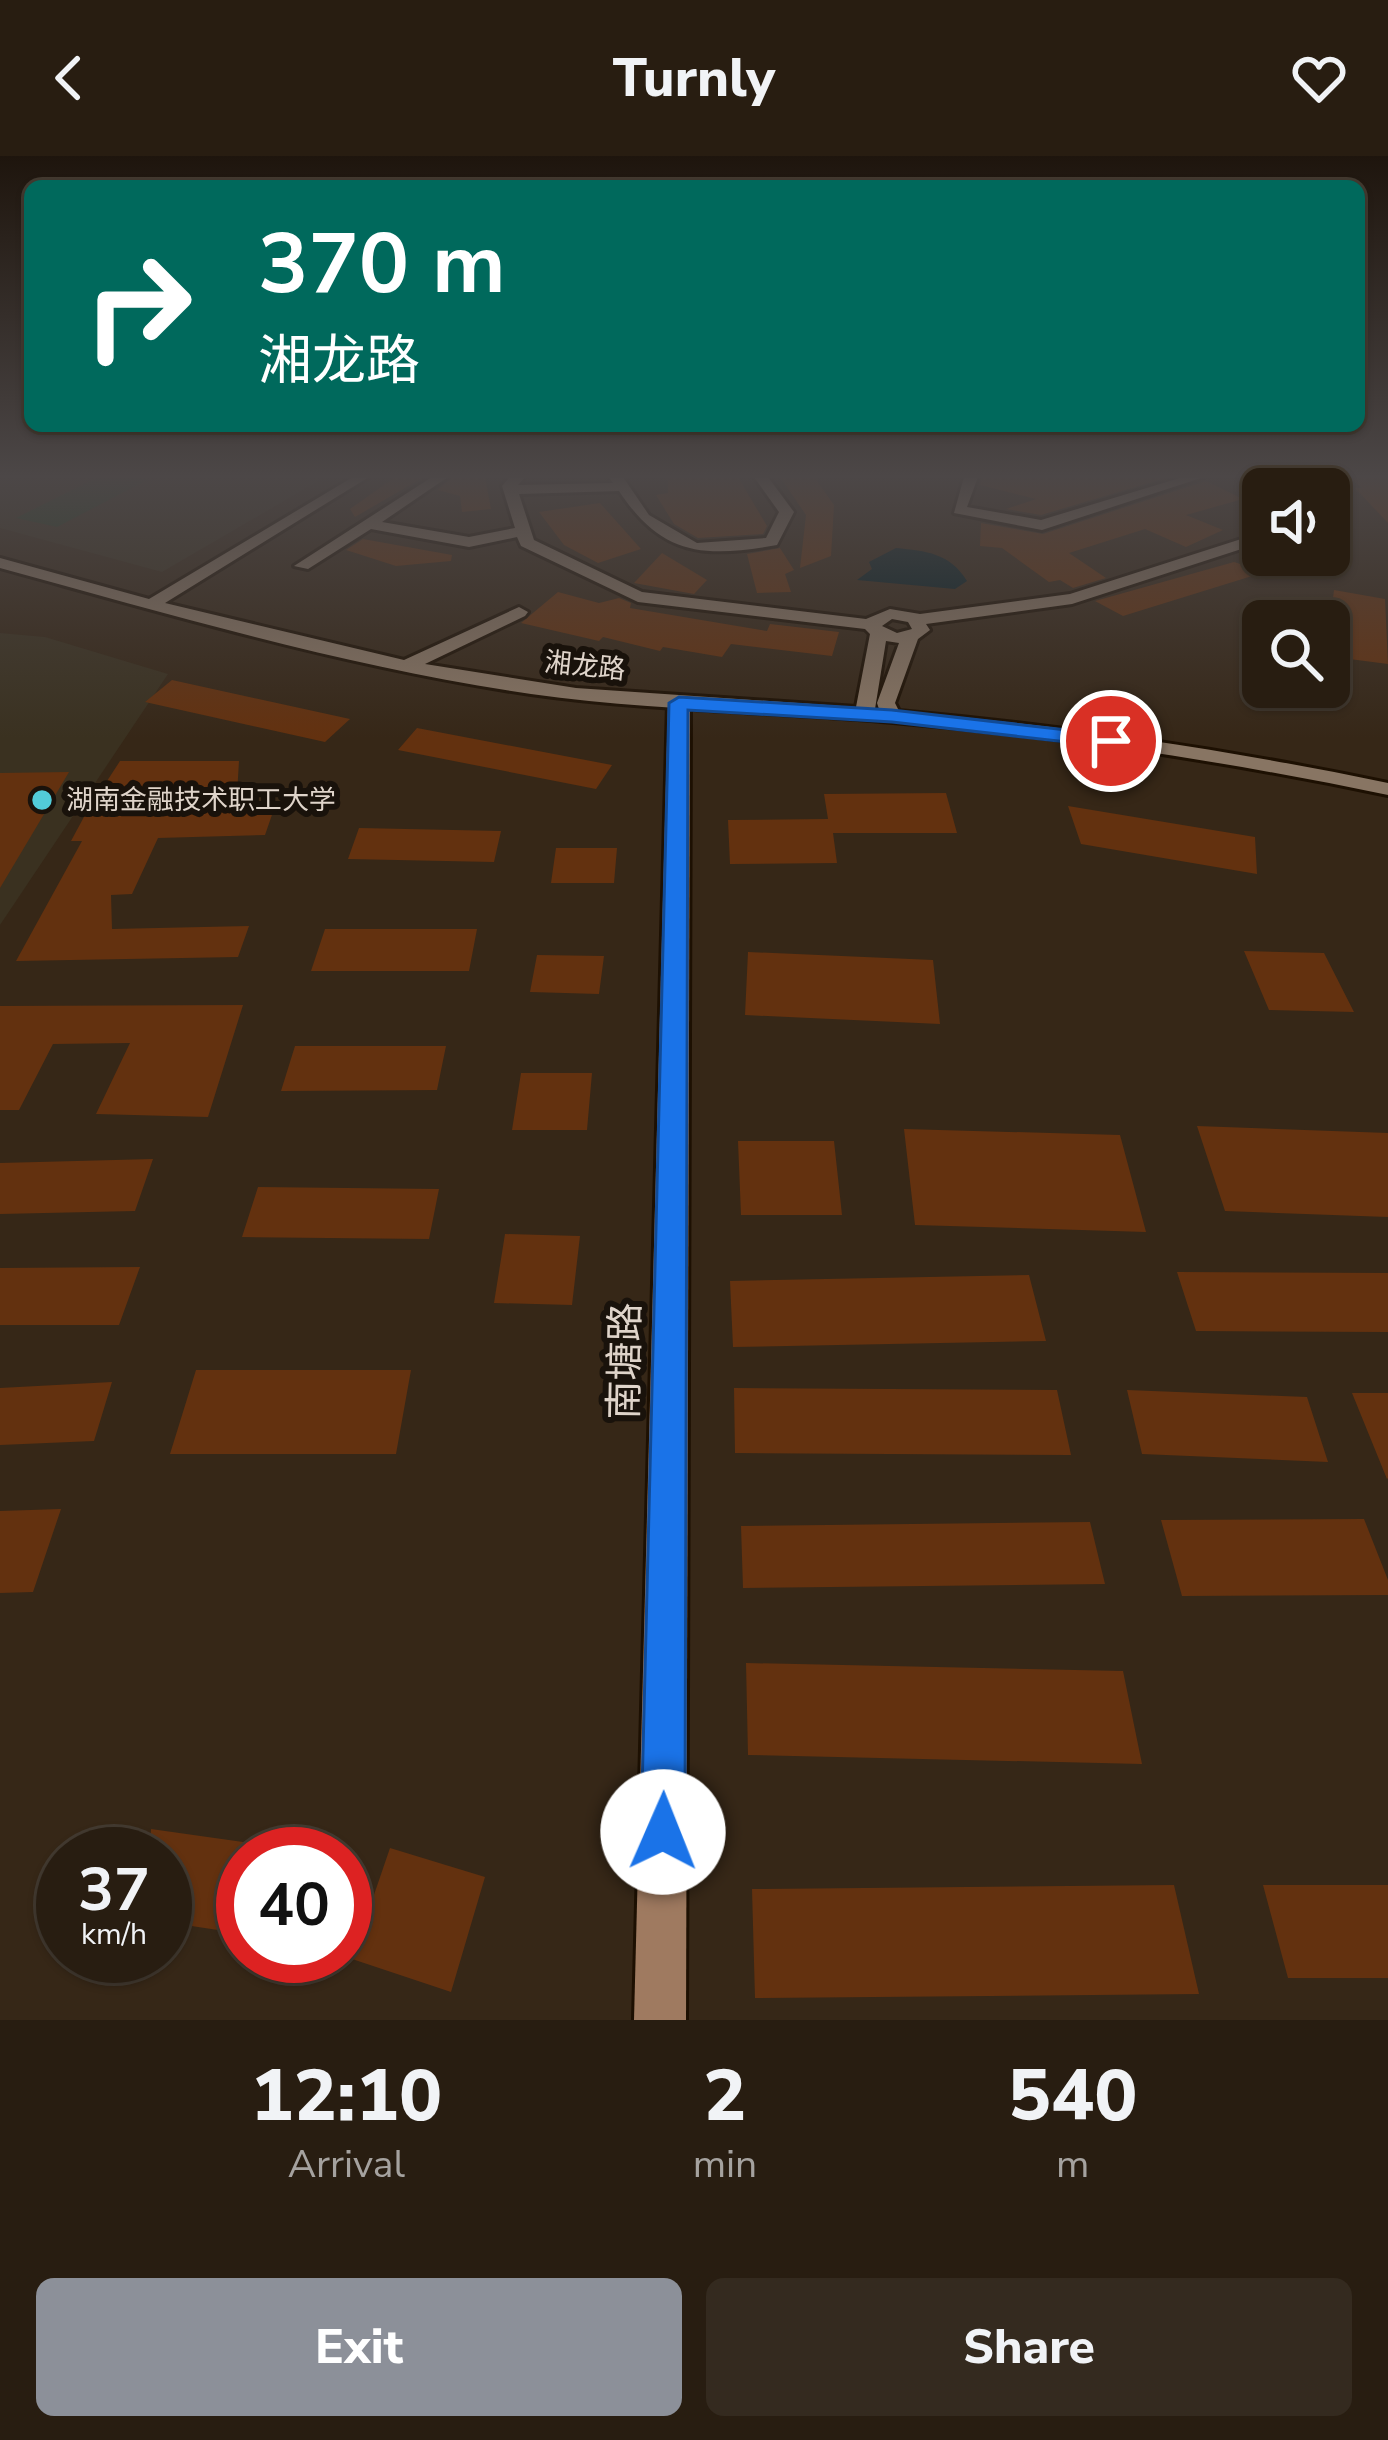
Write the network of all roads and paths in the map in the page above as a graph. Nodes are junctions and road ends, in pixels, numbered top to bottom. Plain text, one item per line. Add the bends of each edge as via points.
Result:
1 (4, 564) edge
2 (217, 564) edge
3 (305, 564) edge
4 (570, 564) edge
5 (1180, 564) edge
6 (302, 566) dead end
7 (153, 602) junction
8 (519, 612) dead end
9 (876, 629) junction
10 (913, 629) junction
11 (407, 666) junction
12 (679, 703) junction
13 (865, 714) junction
14 (892, 716) junction
15 (1388, 790) edge
16 (661, 2020) edge

1 - 7 street, 湘龙路
2 - 7 street
3 - 6 street
4 - 9 street via 638,597
5 - 10 street via 1072,599
7 - 11 street, 湘龙路
8 - 11 street
9 - 10 street
9 - 13 street
10 - 14 street via 886,703
11 - 12 street, 湘龙路
12 - 13 street, 湘龙路
12 - 16 street, 南塘路
13 - 14 street, 湘龙路
14 - 15 street, 湘龙路 via 1155,746

